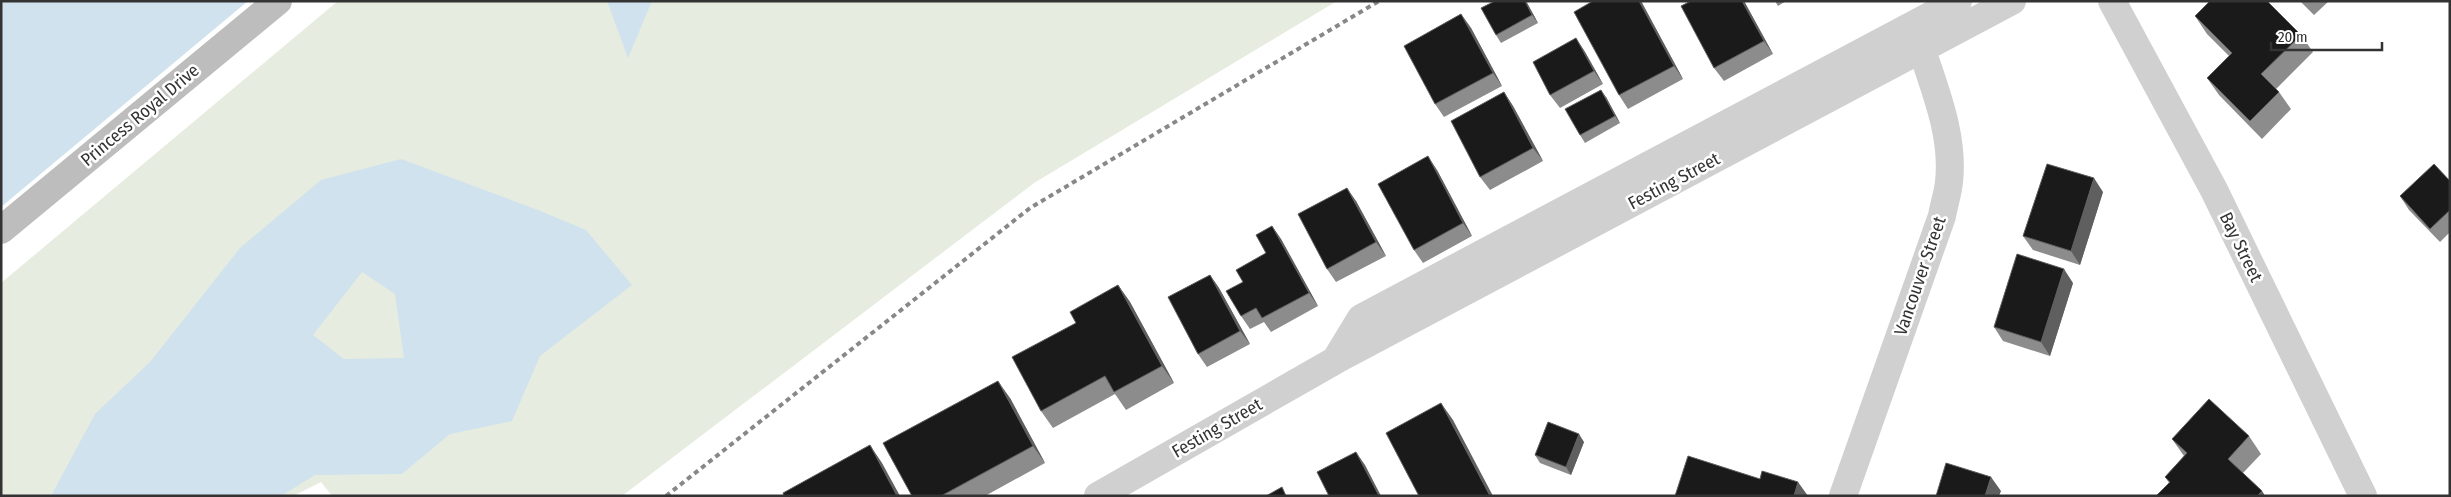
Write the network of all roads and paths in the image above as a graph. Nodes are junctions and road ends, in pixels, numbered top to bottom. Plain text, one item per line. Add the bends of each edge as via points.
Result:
1 (278, 1) edge
2 (1958, 1) edge
3 (2012, 1) edge
4 (2112, 1) edge
5 (1922, 50) junction
6 (1, 230) edge
7 (1336, 360) junction
8 (1098, 496) edge
9 (1843, 496) edge
10 (2363, 496) edge

1 - 6 main road, Princess Royal Drive
2 - 7 street, Festing Street via 1361,318
3 - 5 street, Festing Street
4 - 10 street, Bay Street via 2214,190
5 - 7 street, Festing Street
5 - 9 street, Vancouver Street via 1945,120 1949,182 1942,216
7 - 8 street, Festing Street

